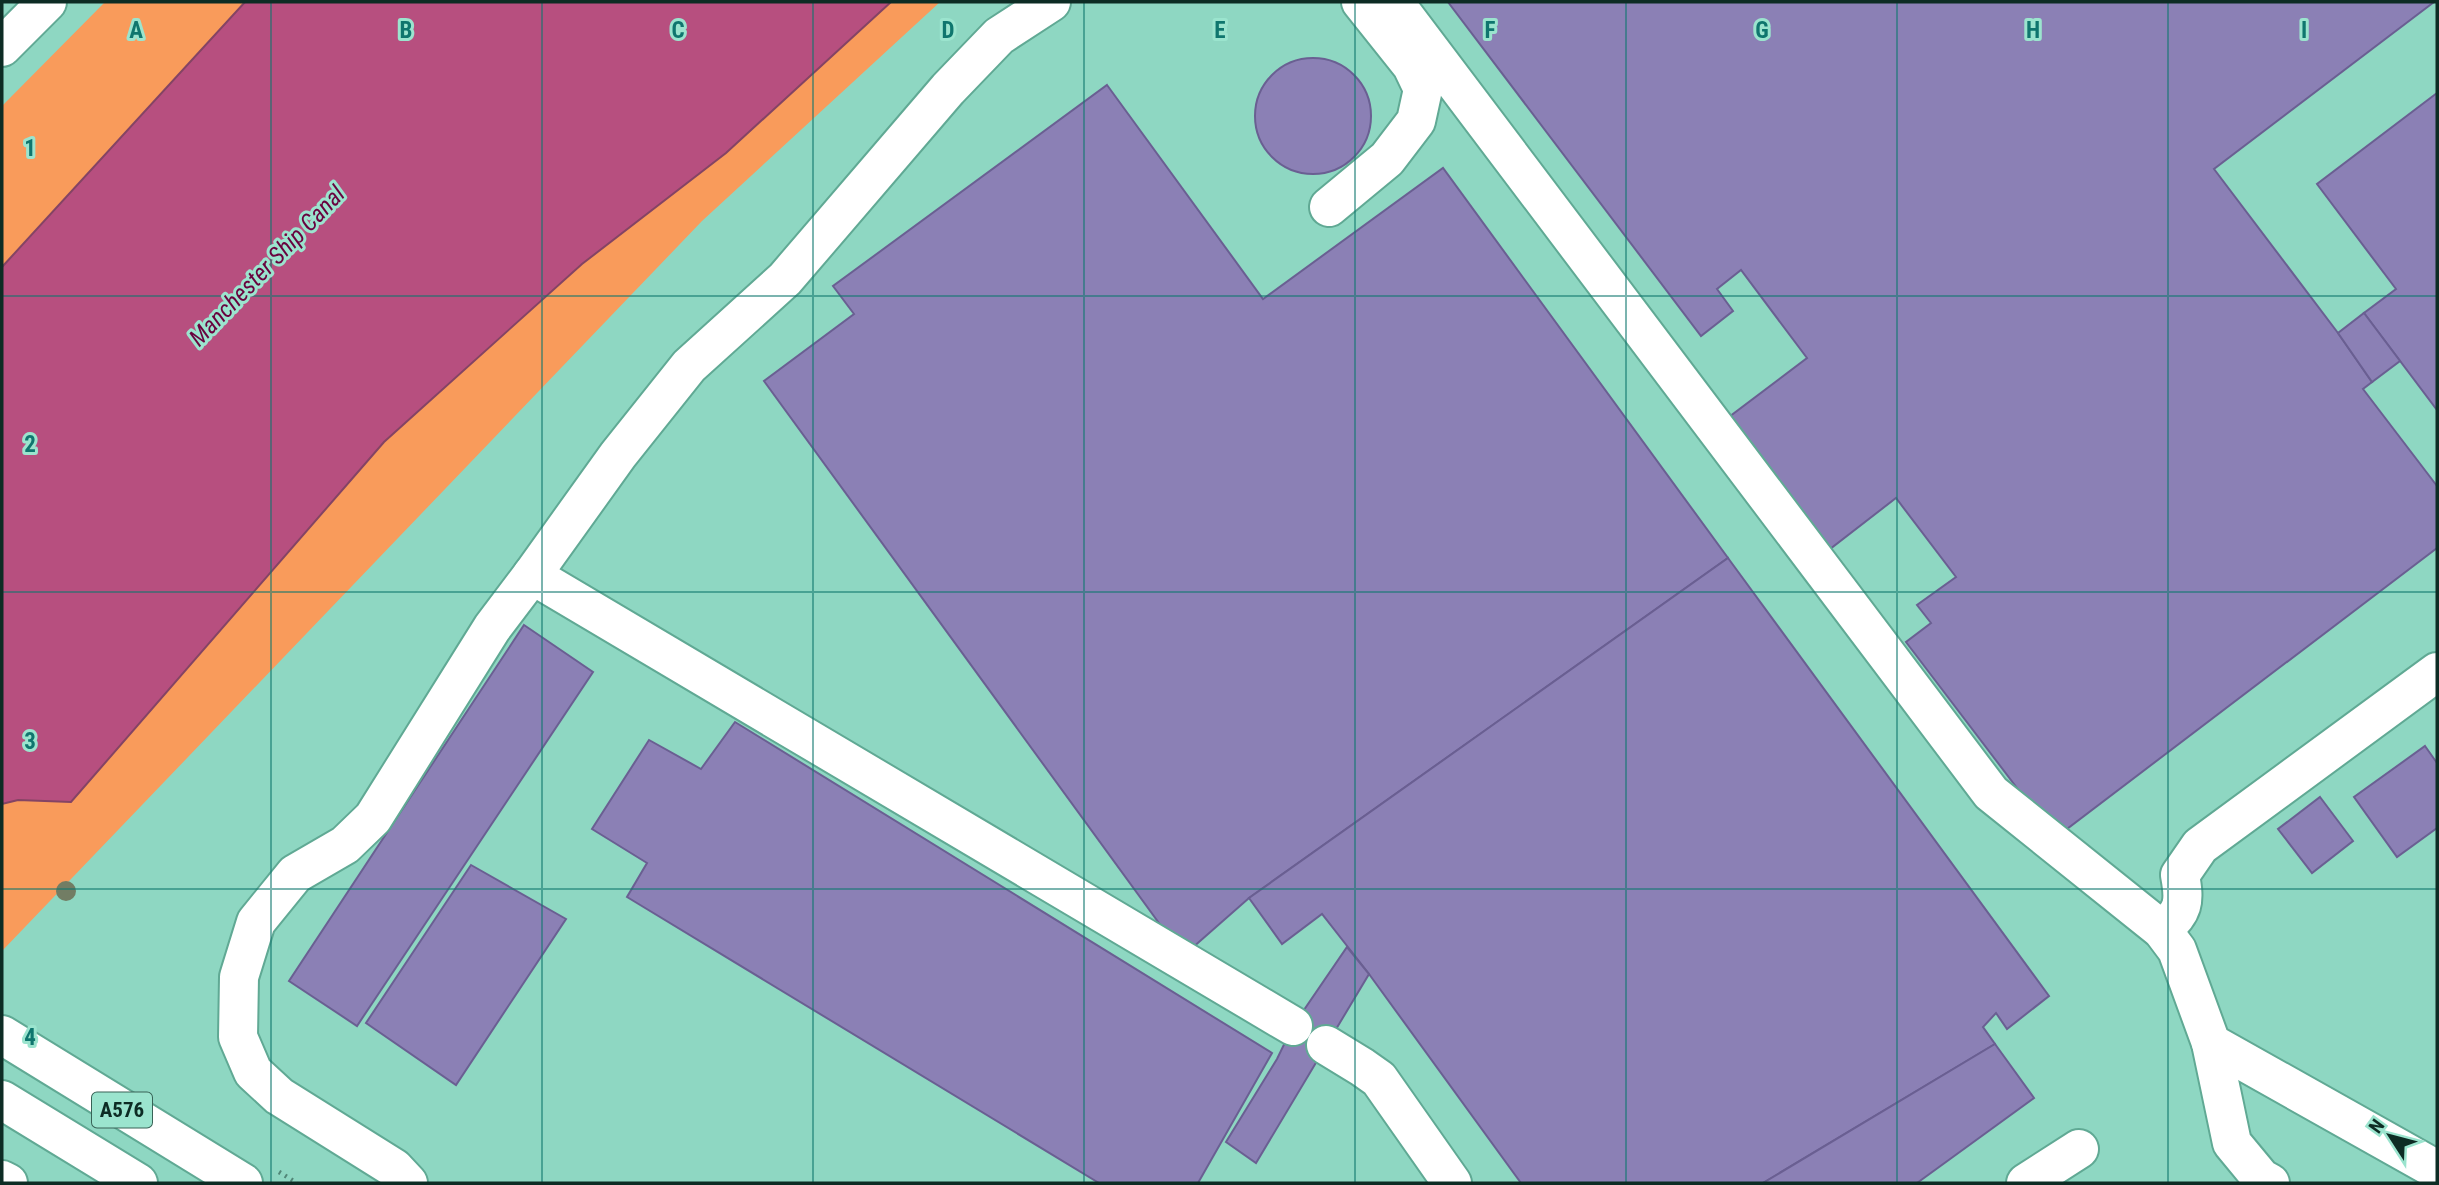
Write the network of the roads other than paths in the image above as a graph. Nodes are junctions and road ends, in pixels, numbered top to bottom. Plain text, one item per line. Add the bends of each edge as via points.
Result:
1 (47, 2) edge
2 (1051, 2) edge
3 (1361, 2) edge
4 (1394, 2) edge
5 (2, 47) edge
6 (1329, 207) dead end
7 (532, 575) junction
8 (2437, 673) edge
9 (2162, 930) junction
10 (1293, 1026) dead end
11 (2, 1035) edge
12 (2211, 1043) junction
13 (1326, 1045) dead end
14 (2, 1100) edge
15 (2079, 1149) dead end
16 (2437, 1170) edge
17 (2, 1180) edge
18 (8, 1183) edge
19 (138, 1183) edge
20 (243, 1183) edge
21 (408, 1183) edge
22 (1452, 1183) edge
23 (2026, 1183) edge
24 (2270, 1183) edge

1 - 5 main road
2 - 7 main road via 999,36 785,279 689,366
3 - 6 main road via 1412,66 1423,89 1416,121 1387,159
4 - 9 main road via 1991,793
7 - 10 main road
7 - 21 main road via 492,628 373,818 345,845 295,874 257,922 239,977 238,1037 253,1072 279,1096 394,1168
8 - 9 main road via 2200,846 2180,875 2184,897 2177,917
9 - 12 main road via 2177,950
11 - 20 main road, A576
12 - 16 main road
12 - 24 main road via 2232,1143
13 - 22 main road via 1379,1079
14 - 19 main road, A576
15 - 23 main road
17 - 18 main road

